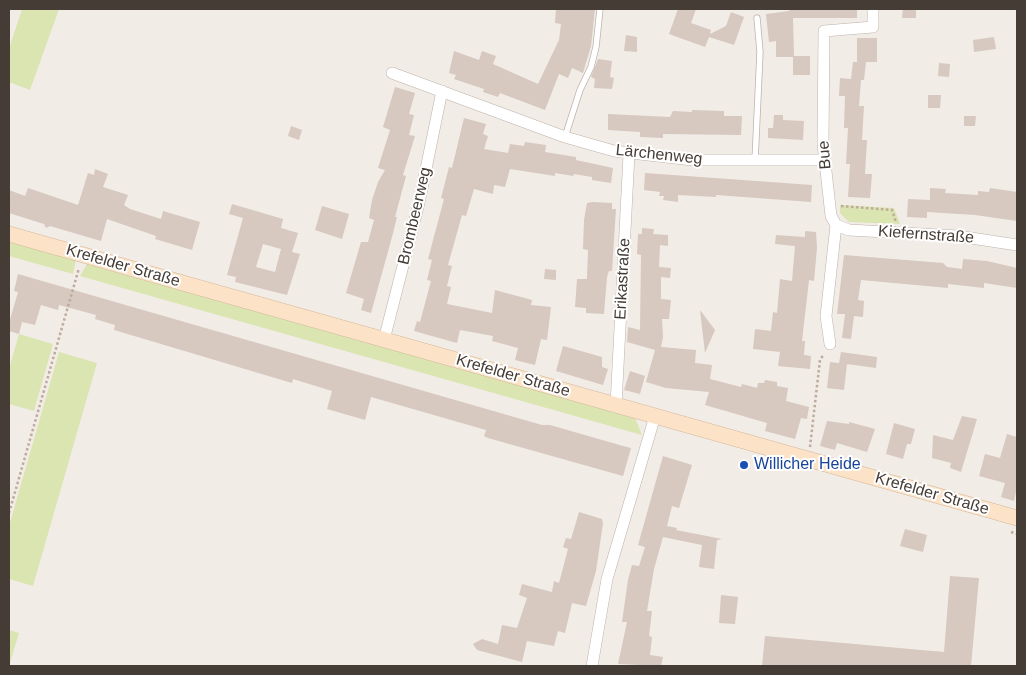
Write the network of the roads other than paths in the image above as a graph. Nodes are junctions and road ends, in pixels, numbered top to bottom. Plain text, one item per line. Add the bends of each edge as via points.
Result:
1 (600, 9) edge
2 (873, 9) edge
3 (757, 18) dead end
4 (392, 73) dead end
5 (442, 91) junction
6 (565, 137) junction
7 (629, 154) junction
8 (824, 160) junction
9 (755, 161) junction
10 (836, 225) junction
11 (9, 234) edge
12 (1017, 246) edge
13 (384, 340) junction
14 (830, 344) road end
15 (616, 405) junction
16 (655, 416) junction
17 (1017, 518) edge
18 (592, 666) edge

1 - 6 lane via 593,60
2 - 8 street, Bue via 873,27 824,31
3 - 9 lane via 760,52
4 - 5 street, Lärchenweg
5 - 6 street, Lärchenweg
5 - 13 street, Brombeerweg via 419,203
6 - 7 street, Lärchenweg
7 - 9 street, Lärchenweg
7 - 15 street, Erikastraße
8 - 9 street, Lärchenweg
8 - 10 street, Bue via 832,218
10 - 12 street, Kiefernstraße via 849,230 968,237
10 - 14 street, Bue via 826,316
11 - 13 main road, Krefelder Straße
13 - 15 main road, Krefelder Straße
15 - 16 main road, Krefelder Straße
16 - 17 main road, Krefelder Straße
16 - 18 street via 607,579

